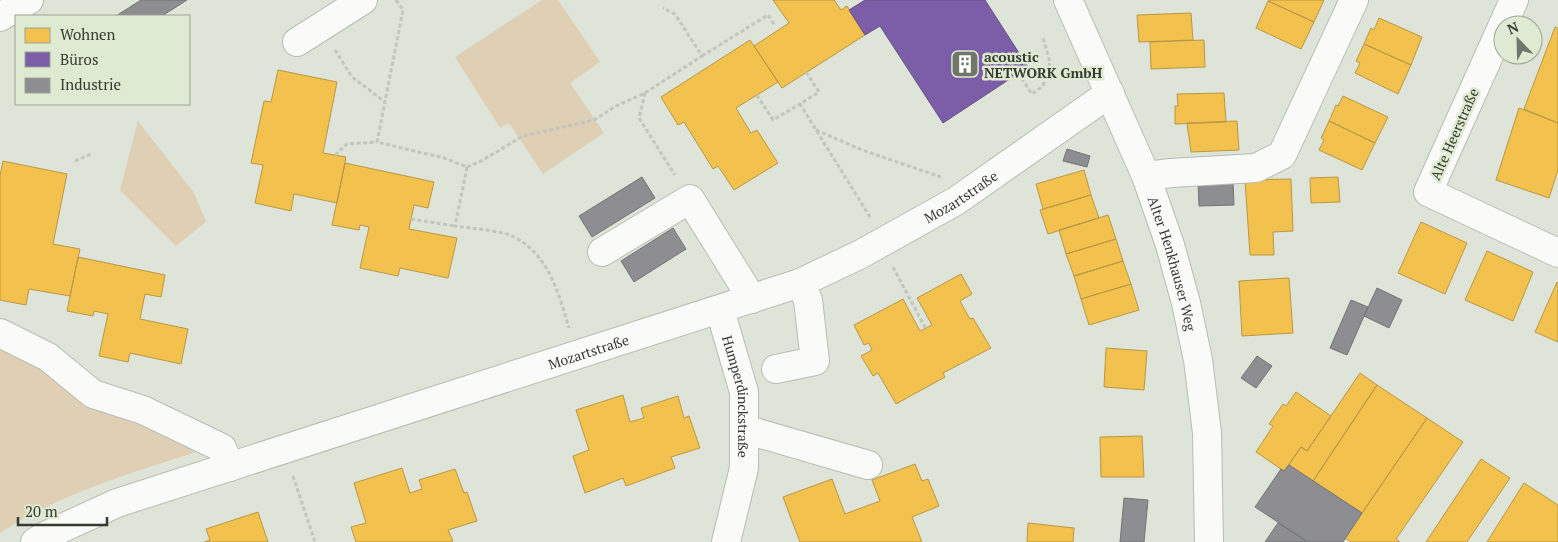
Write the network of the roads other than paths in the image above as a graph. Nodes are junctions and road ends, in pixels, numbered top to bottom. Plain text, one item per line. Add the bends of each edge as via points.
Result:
1 (30, 0) edge
2 (363, 0) edge
3 (1068, 0) edge
4 (1354, 0) edge
5 (1514, 0) edge
6 (0, 17) edge
7 (297, 42) dead end
8 (1110, 94) junction
9 (1146, 176) junction
10 (602, 252) dead end
11 (1558, 253) edge
12 (800, 283) junction
13 (752, 299) junction
14 (720, 310) junction
15 (0, 334) edge
16 (776, 368) dead end
17 (744, 429) junction
18 (868, 465) dead end
19 (230, 467) junction
20 (35, 542) edge
21 (726, 542) edge
22 (1209, 542) edge

1 - 6 street
2 - 7 street
3 - 8 street, Alter Henkhauser Weg
4 - 9 street via 1282,155 1256,168
5 - 11 street, Alte Heerstraße via 1428,192
8 - 9 street, Alter Henkhauser Weg
8 - 12 street, Mozartstraße via 956,200
9 - 22 street, Alter Henkhauser Weg via 1170,245 1198,360 1207,433
10 - 13 street via 690,199
12 - 13 street, Mozartstraße
12 - 16 street via 808,300 815,362
13 - 14 street, Mozartstraße
14 - 17 street, Humperdinckstraße via 744,392
14 - 19 street, Mozartstraße
15 - 19 street via 48,357 93,394 143,410 222,448
17 - 18 street
17 - 21 street, Humperdinckstraße via 744,468
19 - 20 street, Mozartstraße via 117,503

